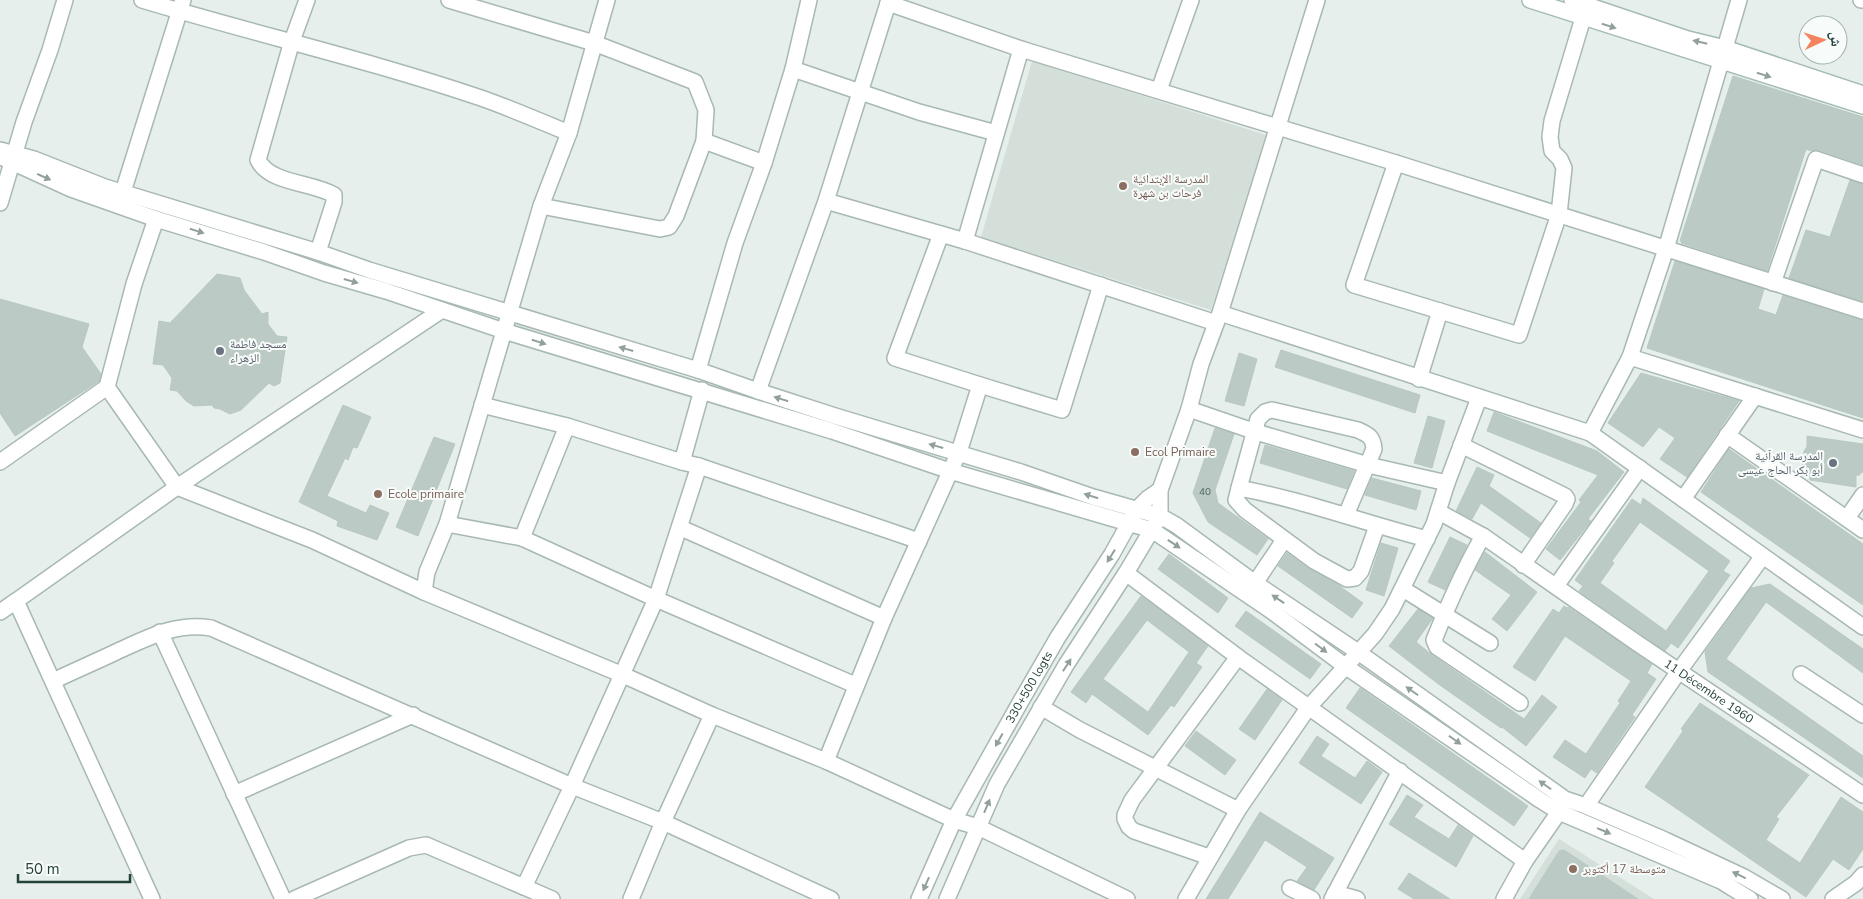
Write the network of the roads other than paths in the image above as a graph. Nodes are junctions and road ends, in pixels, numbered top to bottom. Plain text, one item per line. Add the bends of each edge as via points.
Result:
1 (65, 0) edge
2 (142, 0) edge
3 (307, 0) edge
4 (449, 0) edge
5 (607, 0) edge
6 (809, 0) edge
7 (1191, 0) edge
8 (1317, 0) edge
9 (1530, 0) edge
10 (1572, 0) edge
11 (1739, 0) edge
12 (888, 2) edge
13 (181, 6) edge
14 (1583, 18) junction
15 (292, 41) junction
16 (594, 43) junction
17 (1021, 48) junction
18 (1723, 54) junction
19 (793, 69) junction
20 (860, 90) junction
21 (1159, 90) junction
22 (1863, 94) edge
23 (1863, 106) edge
24 (1278, 127) junction
25 (569, 133) junction
26 (996, 134) junction
27 (704, 141) junction
28 (7, 155) edge
29 (1396, 162) junction
30 (764, 163) junction
31 (1863, 174) edge
32 (123, 192) junction
33 (826, 201) junction
34 (0, 203) edge
35 (541, 206) junction
36 (1559, 214) junction
37 (156, 219) junction
38 (941, 234) junction
39 (966, 241) junction
40 (1666, 249) junction
41 (324, 255) junction
42 (324, 273) junction
43 (1773, 283) junction
44 (1101, 285) junction
45 (442, 310) junction
46 (1440, 311) junction
47 (1863, 311) edge
48 (510, 313) junction
49 (1218, 318) junction
50 (504, 331) junction
51 (1630, 357) junction
52 (698, 370) junction
53 (1419, 379) junction
54 (980, 385) junction
55 (107, 387) junction
56 (702, 390) junction
57 (758, 392) junction
58 (1755, 396) junction
59 (1479, 398) junction
60 (482, 406) junction
61 (1189, 409) junction
62 (567, 426) junction
63 (1863, 430) edge
64 (1256, 432) junction
65 (1590, 433) junction
66 (1727, 435) junction
67 (1461, 446) junction
68 (959, 452) junction
69 (2, 456) edge
70 (682, 462) junction
71 (1368, 465) junction
72 (699, 466) junction
73 (1640, 468) junction
74 (950, 471) junction
75 (1447, 483) junction
76 (178, 487) junction
77 (1239, 488) junction
78 (1160, 490) junction
79 (1863, 495) edge
80 (1683, 498) junction
81 (1138, 509) junction
82 (1439, 512) junction
83 (1346, 515) junction
84 (1160, 516) junction
85 (1847, 518) junction
86 (446, 524) junction
87 (1130, 524) junction
88 (1377, 526) junction
89 (681, 528) junction
90 (1152, 530) junction
91 (1863, 530) edge
92 (1483, 536) junction
93 (522, 538) junction
94 (1427, 539) junction
95 (1284, 540) junction
96 (919, 541) junction
97 (1763, 556) junction
98 (1523, 565) junction
99 (1126, 573) junction
100 (1255, 583) junction
101 (1556, 586) junction
102 (1402, 589) junction
103 (424, 592) junction
104 (656, 599) junction
105 (16, 601) junction
106 (0, 612) edge
107 (1445, 616) junction
108 (884, 618) junction
109 (1863, 627) edge
110 (160, 632) junction
111 (1490, 644) dead end
112 (1358, 652) junction
113 (1238, 657) junction
114 (1345, 666) junction
115 (1679, 671) junction
116 (1801, 674) dead end
117 (623, 675) junction
118 (53, 681) junction
119 (855, 685) junction
120 (1520, 703) dead end
121 (1041, 707) junction
122 (1308, 708) junction
123 (413, 715) junction
124 (1863, 715) edge
125 (712, 716) junction
126 (826, 761) junction
127 (1154, 767) junction
128 (1400, 771) junction
129 (572, 786) junction
130 (234, 794) junction
131 (1863, 795) edge
132 (1562, 805) junction
133 (1586, 806) junction
134 (1238, 810) junction
135 (954, 820) junction
136 (663, 822) junction
137 (978, 828) junction
138 (1209, 857) junction
139 (1526, 861) junction
140 (1863, 875) edge
141 (1290, 888) dead end
142 (530, 893) edge
143 (1098, 893) edge
144 (1334, 896) edge
145 (1839, 896) edge
146 (152, 899) edge
147 (283, 899) edge
148 (294, 899) edge
149 (552, 899) edge
150 (631, 899) edge
151 (831, 899) edge
152 (919, 899) edge
153 (947, 899) edge
154 (1128, 899) edge
155 (1186, 899) edge
156 (1312, 899) edge
157 (1357, 899) edge
158 (1504, 899) edge
159 (1750, 899) edge
160 (1782, 899) edge

1 - 28 street via 50,50
2 - 13 street
3 - 15 street
4 - 16 street
5 - 16 street
6 - 19 street
7 - 21 street
8 - 24 street
9 - 14 street
18 -> 10 street
11 - 18 street
12 - 17 street
12 - 20 street
13 - 15 street
13 - 32 street
14 -> 18 street
14 - 36 street via 1550,137 1552,151 1564,168
15 - 25 street via 482,98
15 - 41 street via 258,160 273,176 334,195
16 - 25 street
16 - 27 street via 695,82 706,110
17 - 21 street
17 - 26 street
18 - 22 street
18 -> 23 street
18 - 40 street
19 - 20 street
19 - 30 street
20 - 26 street via 919,112
20 - 33 street
21 - 24 street
24 - 29 street
24 - 49 street
25 - 35 street
26 - 39 street
27 - 30 street
27 - 35 street via 669,227 660,229
28 - 32 street
28 - 34 street
28 -> 37 street via 71,188
29 - 36 street
29 - 46 street via 1354,285
30 - 52 street via 735,243
31 - 43 street via 1816,159
32 - 41 street
33 - 38 street
33 - 57 street
35 - 48 street
36 - 40 street
36 - 46 street via 1519,335
37 -> 42 street
37 - 55 street via 134,284
38 - 39 street
38 - 54 street via 895,358
39 - 44 street
40 - 43 street
40 - 51 street
41 - 42 street
41 - 48 street
42 -> 45 street
43 - 47 street
44 - 49 street
44 - 54 street via 1062,410
45 - 50 street
45 - 76 street
46 - 53 street
48 - 50 street
52 -> 48 street
49 - 53 street
49 - 61 street
50 -> 56 street
50 - 60 street
51 - 58 street
51 - 65 street
52 - 57 street
53 - 59 street
54 - 68 street
55 - 69 street
55 - 76 street
56 - 70 street
56 - 74 street
68 -> 57 street
58 - 63 street
58 - 66 street
59 - 65 street
59 - 67 street
60 - 62 street
60 - 86 street
61 - 64 street
61 - 78 street
62 - 70 street
62 - 93 street
64 - 71 street
64 - 71 street via 1258,419 1272,410 1358,430 1369,434 1373,440 1374,449
64 - 77 street
65 - 73 street
66 - 80 street
66 - 85 street
67 - 75 street
67 - 98 street via 1566,496 1565,504
68 - 74 street
81 -> 68 street
70 - 72 street
71 - 75 street
71 - 83 street
72 - 89 street
72 - 96 street
73 - 80 street
73 - 101 street
74 - 87 street
74 - 96 street
75 - 82 street
76 - 103 street via 312,540
76 - 105 street
77 - 83 street
77 - 95 street via 1236,500
78 - 81 street, 330+500 logts
78 - 84 street
79 - 85 street
80 - 97 street
81 - 84 street
81 - 87 street, 330+500 logts
82 - 92 street, 11 Décembre 1960
82 - 94 street
83 - 88 street
84 - 90 street
84 - 100 street
85 - 91 street
86 - 93 street
86 - 103 street via 427,572
87 - 90 street
87 -> 135 street, 330+500 logts via 1058,637
88 - 94 street
88 - 95 street via 1355,578 1347,579 1336,574
89 - 104 street
89 - 108 street
90 - 99 street
90 -> 114 street via 1270,610
92 - 98 street, 11 Décembre 1960
92 - 107 street
93 - 104 street
94 - 102 street
95 - 100 street
96 - 108 street
97 - 109 street
97 - 115 street
98 - 101 street, 11 Décembre 1960
99 - 113 street
121 -> 99 street
112 -> 100 street
101 - 115 street, 11 Décembre 1960
102 - 107 street
102 - 112 street via 1375,634
103 - 117 street
104 - 117 street
104 - 119 street
105 - 106 street
105 - 118 street
107 - 111 street
107 - 120 street via 1434,640 1437,647
108 - 119 street
110 - 118 street
110 - 123 street via 196,625 211,628
110 - 130 street
112 - 114 street
132 -> 112 street
113 - 122 street
113 - 127 street
114 - 122 street
114 -> 132 street via 1540,800
115 - 131 street, 11 Décembre 1960
115 - 133 street
116 - 124 street
117 - 125 street
117 - 129 street
118 - 146 street
119 - 126 street
121 - 127 street
137 -> 121 street via 997,784
122 - 128 street
122 - 134 street
123 - 129 street
123 - 130 street
125 - 126 street
125 - 136 street
126 - 135 street
127 - 134 street
127 - 138 street via 1125,814 1127,823 1134,831
128 - 139 street
128 - 144 street
129 - 136 street
129 - 142 street
130 - 147 street
132 - 133 street
132 - 139 street
132 -> 159 street via 1721,881
160 -> 133 street via 1744,877
134 - 138 street
135 - 137 street
135 -> 152 street, 330+500 logts
136 - 150 street
136 - 151 street
137 - 143 street
137 - 153 street
138 - 155 street
139 - 158 street
140 - 145 street
141 - 156 street
142 - 148 street via 426,844 409,848
142 - 149 street
143 - 154 street
144 - 157 street

